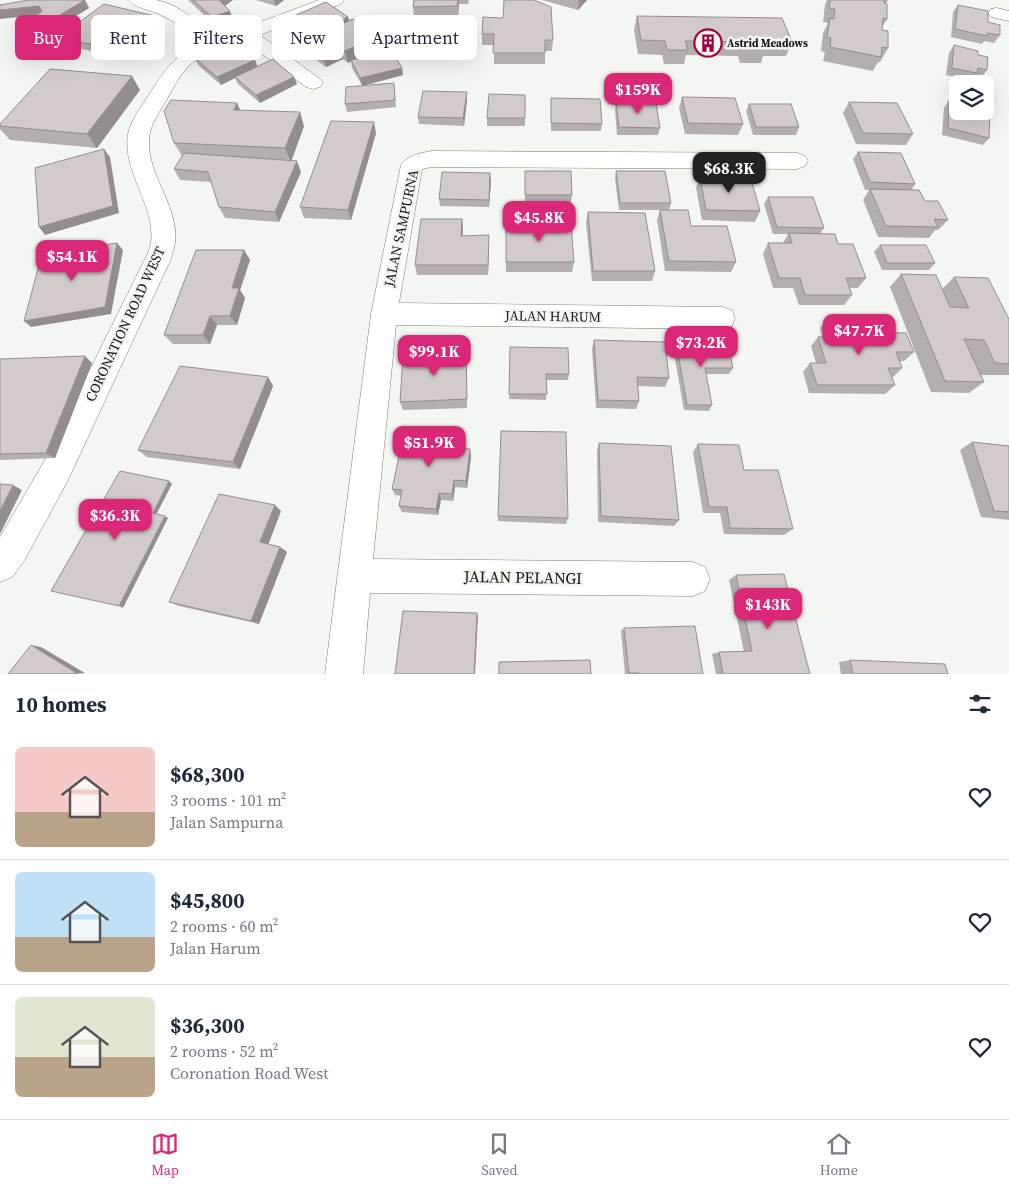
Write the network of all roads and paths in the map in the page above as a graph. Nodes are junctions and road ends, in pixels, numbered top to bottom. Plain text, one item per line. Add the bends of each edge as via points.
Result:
1 (141, 0) edge
2 (335, 0) edge
3 (177, 15) edge
4 (262, 28) edge
5 (262, 45) edge
6 (184, 60) edge
7 (313, 83) dead end
8 (797, 161) dead end
9 (384, 314) junction
10 (722, 318) dead end
11 (0, 565) edge
12 (354, 576) junction
13 (693, 579) dead end
14 (344, 674) edge

1 - 3 street
2 - 4 street, CORONATION ROAD WEST
5 - 7 street
6 - 11 street, CORONATION ROAD WEST via 159,94 139,135 140,163 162,222 163,242 157,261 56,471 12,550
8 - 9 street, JALAN SAMPURNA via 432,159 418,162 410,171
9 - 10 street, JALAN HARUM
9 - 12 street, JALAN SAMPURNA
12 - 13 street, JALAN PELANGI
12 - 14 street, JALAN SAMPURNA

